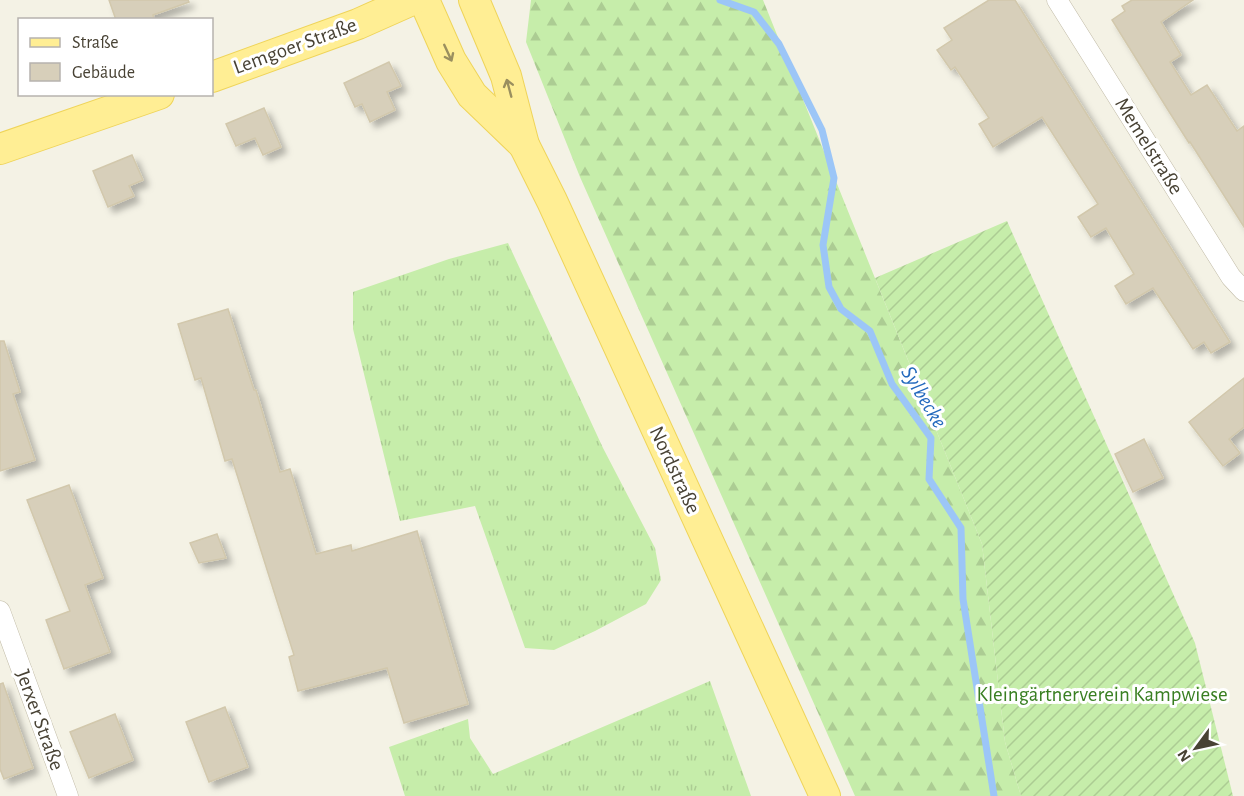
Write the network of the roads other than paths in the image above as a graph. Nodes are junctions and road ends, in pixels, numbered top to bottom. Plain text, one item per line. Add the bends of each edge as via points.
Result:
1 (412, 0) edge
2 (424, 0) edge
3 (474, 0) edge
4 (1057, 0) edge
5 (213, 77) edge
6 (153, 96) edge
7 (524, 145) junction
8 (0, 149) edge
9 (1244, 291) edge
10 (0, 611) edge
11 (68, 796) edge
12 (825, 796) edge

1 - 5 main road, Lemgoer Straße
2 -> 7 main road, Nordstraße via 451,61 472,95
7 -> 3 main road, Nordstraße via 506,76
4 - 9 street, Memelstraße via 1231,277
6 - 8 main road
7 - 12 main road, Nordstraße
10 - 11 street, Jerxer Straße

